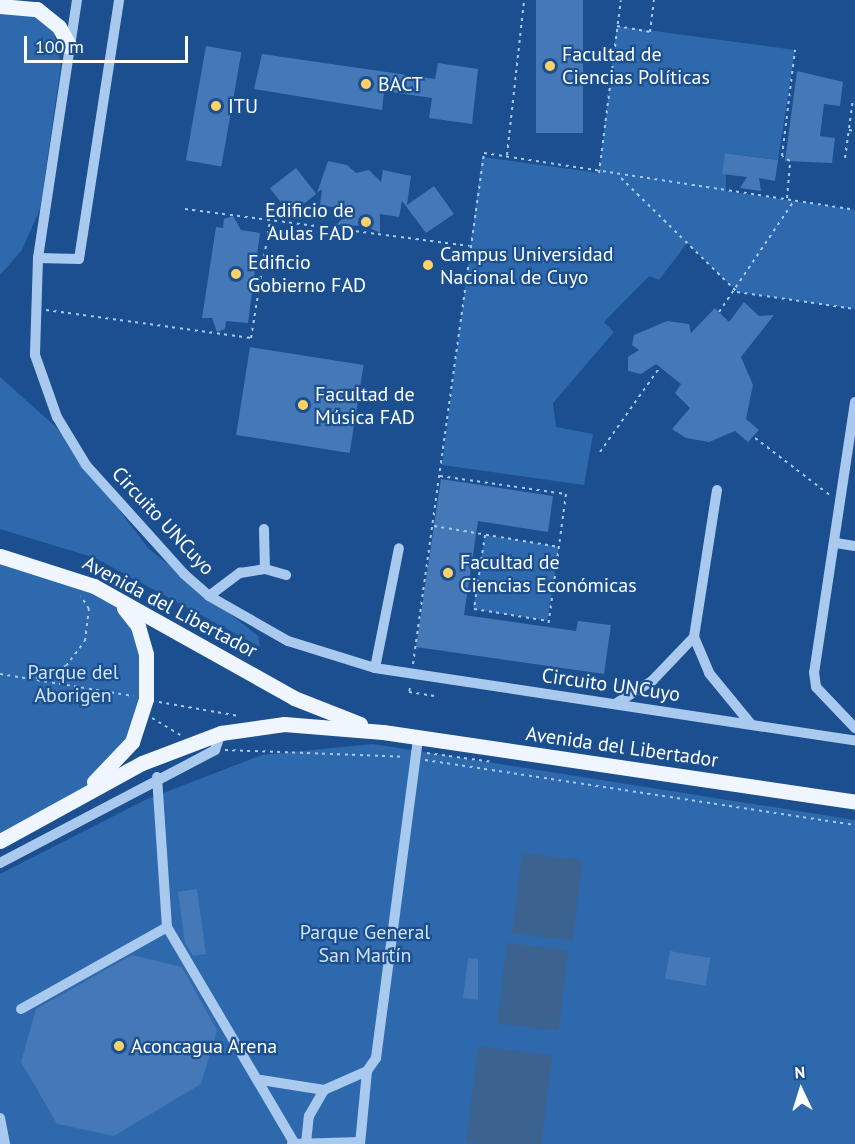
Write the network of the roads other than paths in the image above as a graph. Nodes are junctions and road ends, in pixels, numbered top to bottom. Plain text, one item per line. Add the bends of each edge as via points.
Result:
1 (77, 0) edge
2 (119, 0) edge
3 (0, 6) edge
4 (70, 47) junction
5 (38, 258) junction
6 (855, 402) edge
7 (717, 490) dead end
8 (264, 529) dead end
9 (836, 543) junction
10 (855, 546) edge
11 (399, 548) dead end
12 (0, 556) edge
13 (265, 569) junction
14 (286, 575) dead end
15 (210, 596) junction
16 (118, 601) junction
17 (694, 637) junction
18 (375, 668) junction
19 (615, 704) junction
20 (750, 723) junction
21 (855, 728) edge
22 (383, 732) junction
23 (418, 738) junction
24 (220, 741) junction
25 (855, 741) edge
26 (157, 777) junction
27 (75, 797) junction
28 (855, 802) edge
29 (83, 816) junction
30 (0, 841) edge
31 (0, 863) edge
32 (167, 927) junction
33 (21, 1010) dead end
34 (367, 1071) junction
35 (261, 1080) junction
36 (324, 1090) junction
37 (0, 1118) edge
38 (306, 1143) edge
39 (360, 1143) edge
40 (5, 1144) edge
41 (293, 1144) edge

1 - 4 street, Circuito UNCuyo
2 - 5 street via 79,259
3 - 4 main road via 37,9 59,27
4 - 5 street, Circuito UNCuyo
5 - 15 street, Circuito UNCuyo via 33,338 44,383 86,465
6 - 9 street
7 - 17 street
8 - 13 street
9 - 10 street
9 - 21 street via 814,672 816,687
11 - 18 street
12 - 16 main road, Avenida del Libertador via 60,572
13 - 14 street
13 - 15 street via 240,573
15 - 18 street, Circuito UNCuyo via 288,641
16 - 22 main road, Avenida del Libertador via 294,698
16 - 27 main road via 142,639 146,699 132,742
17 - 19 street via 652,681
17 - 20 street via 709,673
18 - 19 street, Circuito UNCuyo
19 - 20 street, Circuito UNCuyo
20 - 25 street, Circuito UNCuyo
22 - 23 main road, Avenida del Libertador
22 - 24 main road, Avenida del Libertador via 311,724
23 - 28 main road, Avenida del Libertador
23 - 34 street via 376,1058
24 - 26 street
24 - 27 main road, Avenida del Libertador via 185,745
26 - 29 street
26 - 32 street
27 - 29 street
27 - 30 main road, Avenida del Libertador
29 - 31 street
32 - 33 street
32 - 35 street
34 - 36 street
34 - 39 street
35 - 36 street
35 - 41 street
36 - 38 street via 309,1116
37 - 40 street
38 - 39 street
38 - 41 street

